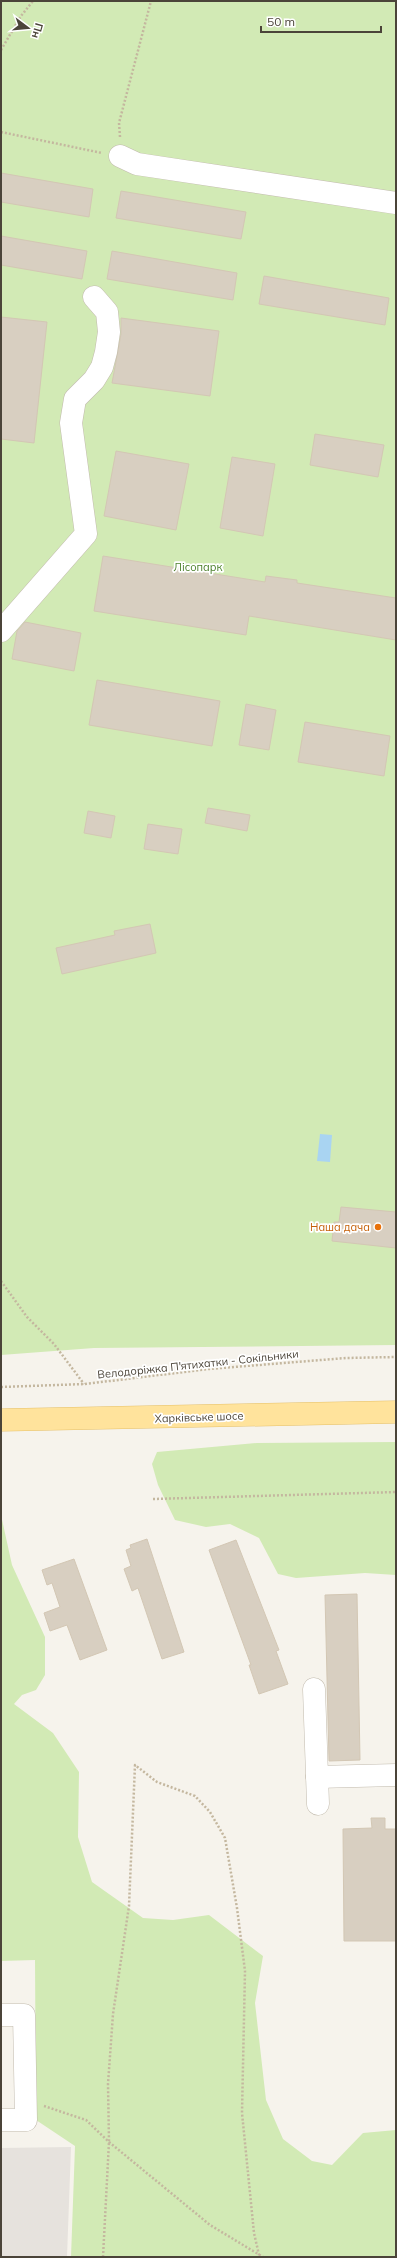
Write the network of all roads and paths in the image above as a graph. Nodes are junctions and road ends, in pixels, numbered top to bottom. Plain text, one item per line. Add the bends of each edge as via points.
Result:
1 (32, 1) edge
2 (151, 1) edge
3 (1, 50) edge
4 (1, 132) edge
5 (120, 156) junction
6 (396, 203) edge
7 (94, 297) dead end
8 (1, 631) edge
9 (1, 1282) edge
10 (396, 1357) edge
11 (85, 1384) junction
12 (1, 1387) edge
13 (396, 1412) edge
14 (1, 1420) edge
15 (396, 1492) edge
16 (154, 1499) dead end
17 (314, 1689) dead end
18 (396, 1775) edge
19 (317, 1777) junction
20 (318, 1804) dead end
21 (1, 2015) edge
22 (26, 2100) junction
23 (1, 2120) edge
24 (109, 2142) junction
25 (259, 2255) junction
26 (103, 2257) edge
27 (263, 2257) edge

1 - 3 path
2 - 5 path via 119,123
4 - 5 path
5 - 6 street via 137,164
7 - 8 street via 107,312 109,332 106,352 102,367 94,380 76,400 71,423 86,534
9 - 11 path
10 - 11 path, Велодоріжка П'ятихатки - Сокільники via 346,1358 209,1369
11 - 12 path, Велодоріжка П'ятихатки - Сокільники
13 - 14 main road, Харківське шосе
15 - 16 path
17 - 19 street
18 - 19 street
19 - 20 street
21 - 22 street via 24,2015
22 - 23 street via 26,2120
22 - 24 path via 86,2120
24 - 25 path via 210,2225
24 - 25 path via 108,2084 113,2014 129,1906 135,1765 156,1782 195,1796 210,1812 225,1838 245,1971 242,2113 254,2233
24 - 26 path
25 - 27 path

